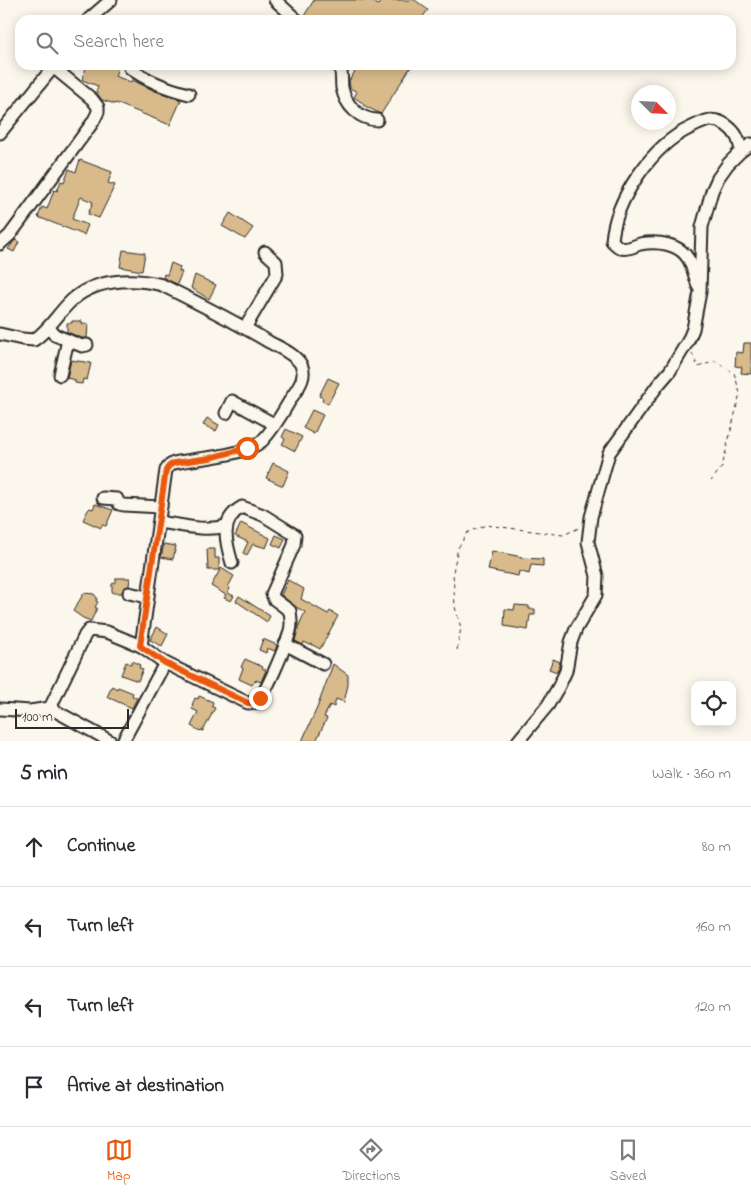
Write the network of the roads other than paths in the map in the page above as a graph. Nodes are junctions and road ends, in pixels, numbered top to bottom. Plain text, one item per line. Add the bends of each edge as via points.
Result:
1 (111, 0) edge
2 (275, 0) edge
3 (94, 15) edge
4 (292, 15) edge
5 (51, 70) edge
6 (58, 70) edge
7 (133, 70) edge
8 (341, 70) edge
9 (189, 94) dead end
10 (377, 120) dead end
11 (0, 133) edge
12 (746, 148) edge
13 (0, 244) edge
14 (265, 252) dead end
15 (700, 292) junction
16 (49, 328) junction
17 (245, 328) junction
18 (0, 334) edge
19 (68, 340) junction
20 (87, 345) dead end
21 (60, 376) dead end
22 (226, 413) dead end
23 (274, 424) junction
24 (103, 498) dead end
25 (161, 508) junction
26 (159, 522) junction
27 (226, 526) junction
28 (232, 563) dead end
29 (129, 593) dead end
30 (147, 597) junction
31 (285, 644) junction
32 (140, 646) junction
33 (165, 663) junction
34 (323, 664) dead end
35 (50, 708) junction
36 (0, 709) edge
37 (110, 741) edge
38 (123, 741) edge
39 (518, 741) edge

1 - 3 street
2 - 4 street
5 - 11 street
6 - 13 street via 92,100 98,112 10,235
7 - 9 street
8 - 10 street via 342,90 356,113
12 - 15 street via 728,164 712,191 702,228
12 - 15 street via 736,133 711,120 678,134 646,165 615,220 612,241 621,248 662,243 675,246 684,253
14 - 17 street via 276,262 277,274
15 - 39 street via 688,340 670,371 609,452 591,517 588,542 597,576 596,595 576,629 559,686 548,705
16 - 17 street via 71,301 82,293 106,283 147,281 162,285
16 - 18 street via 34,340
16 - 19 street via 55,335
17 - 23 street via 292,355 304,370 298,388
19 - 20 street
19 - 21 street
22 - 23 street via 232,401
23 - 25 street via 260,442 247,448 169,466
24 - 25 street via 116,499 119,504
25 - 26 street
26 - 27 street via 206,528
26 - 30 street
27 - 28 street
27 - 31 street via 242,507 264,515 295,535 294,545 272,594 290,611 292,619
29 - 30 street
30 - 32 street
31 - 33 street via 269,682 255,703 248,703
31 - 34 street
32 - 33 street
32 - 35 street via 107,632 89,630
33 - 38 street
35 - 36 street via 30,711
35 - 37 street

